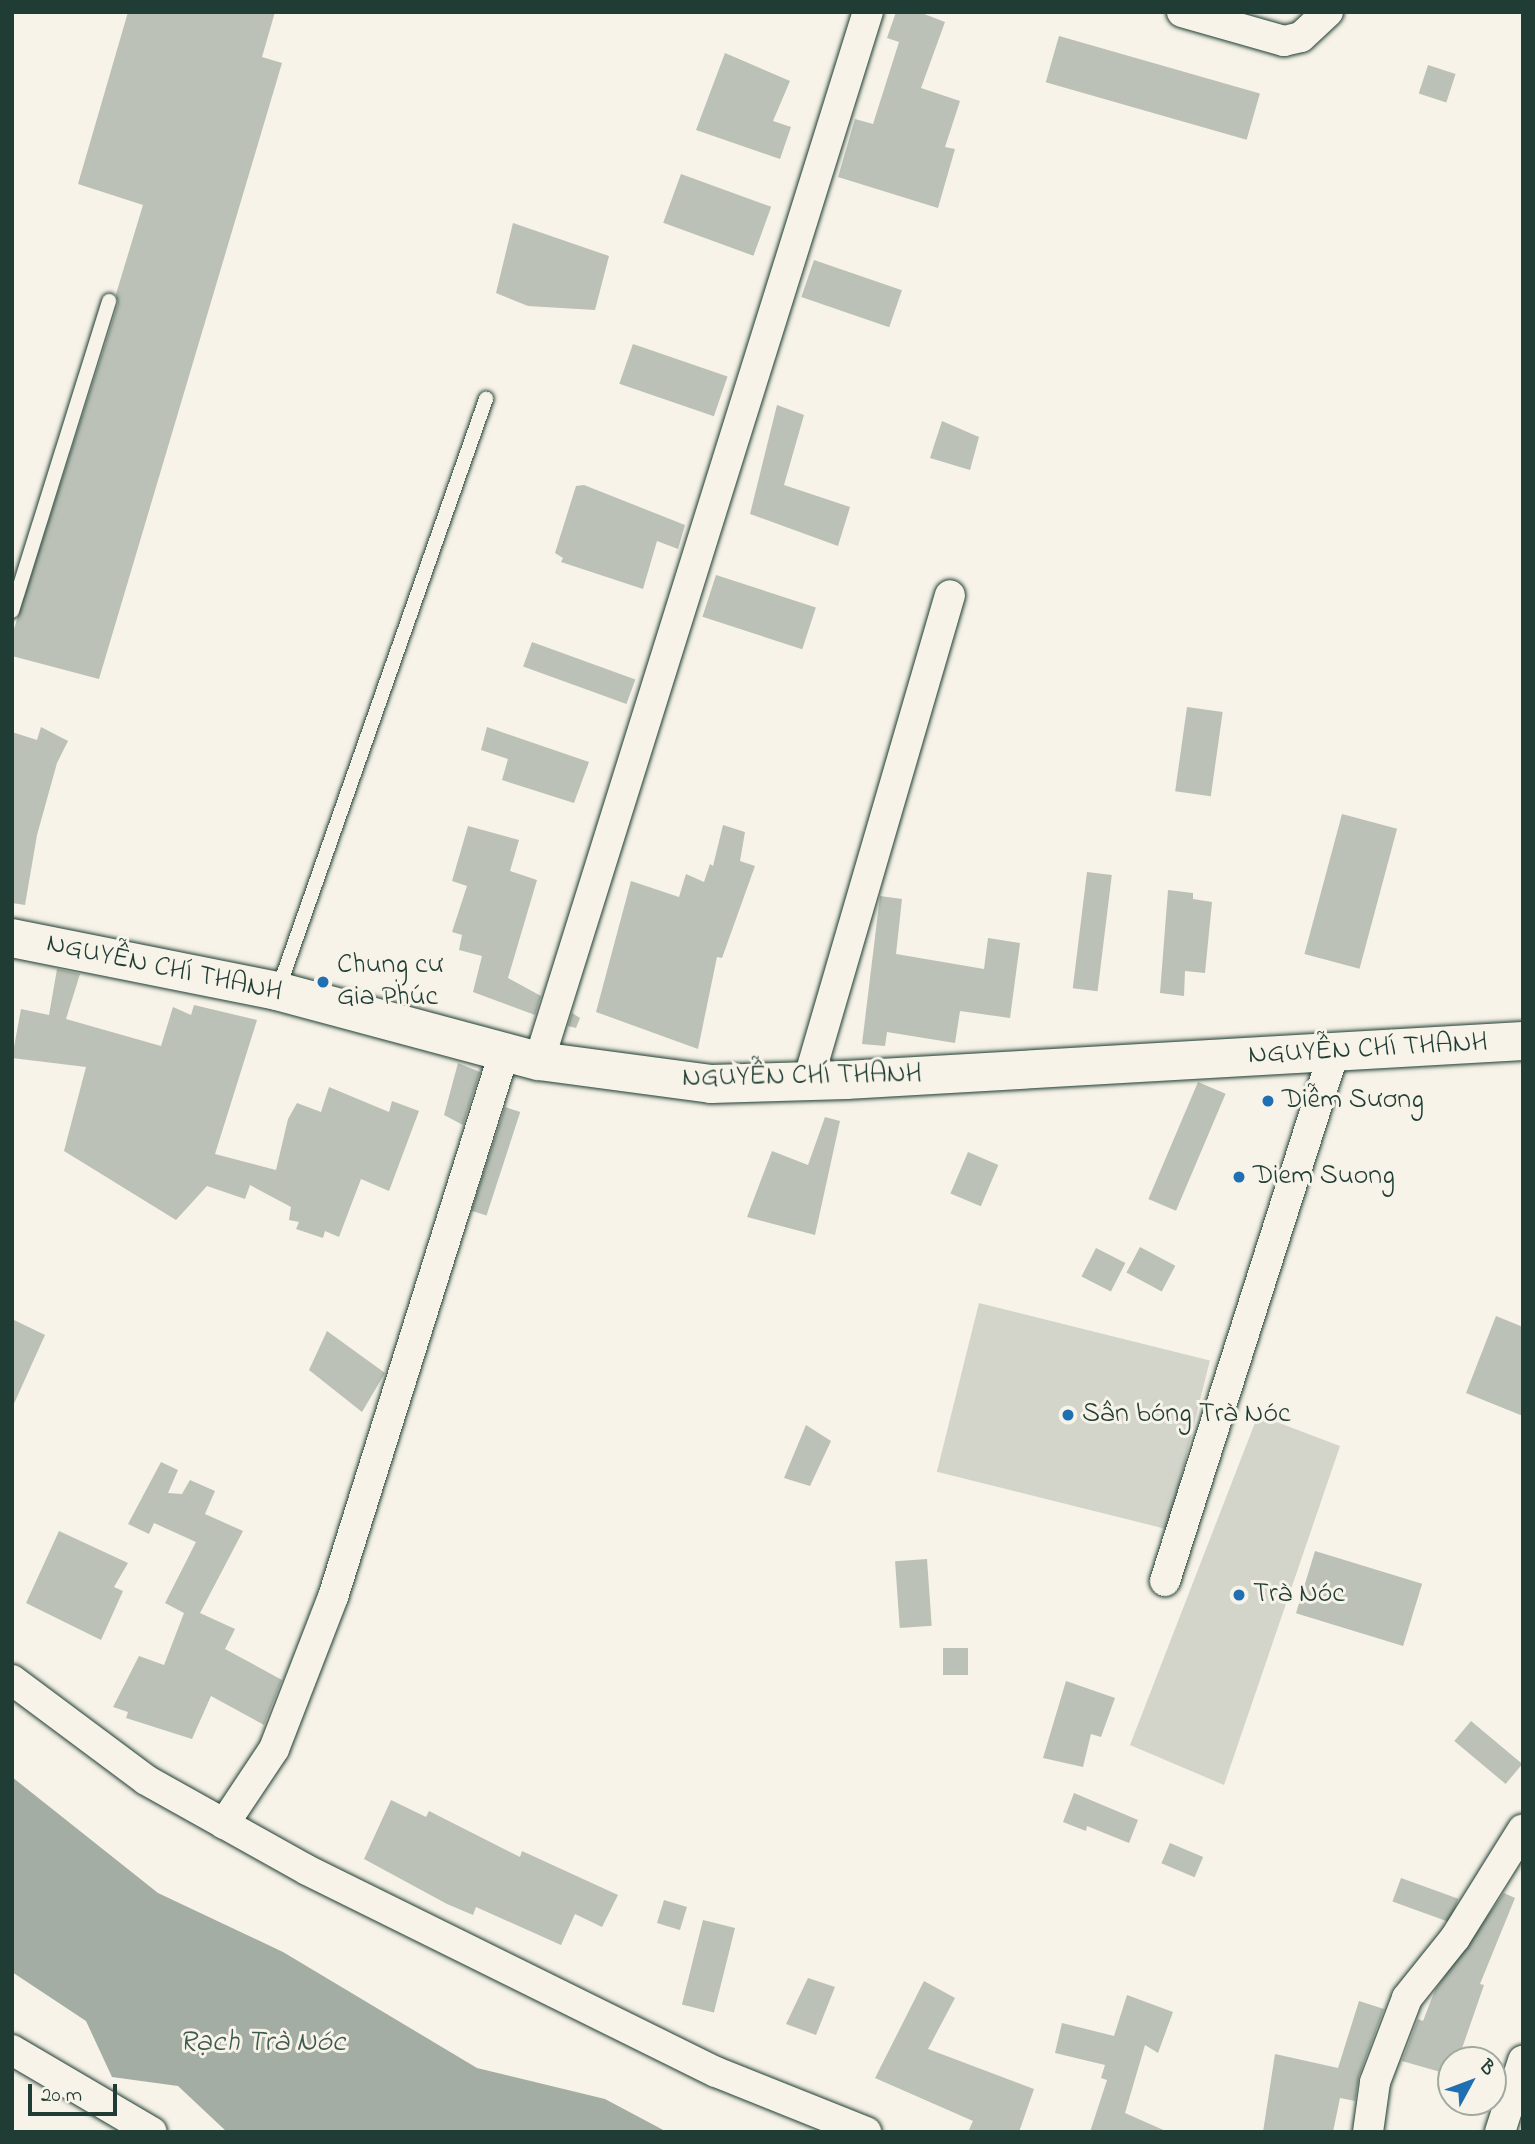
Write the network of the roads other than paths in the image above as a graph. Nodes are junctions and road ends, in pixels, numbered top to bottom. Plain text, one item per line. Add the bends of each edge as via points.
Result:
1 (868, 12) edge
2 (1182, 12) edge
3 (1328, 12) edge
4 (109, 301) dead end
5 (486, 399) dead end
6 (950, 595) dead end
7 (12, 611) edge
8 (12, 938) edge
9 (277, 991) junction
10 (1523, 1041) edge
11 (1334, 1052) junction
12 (521, 1057) junction
13 (808, 1081) junction
14 (1165, 1581) dead end
15 (12, 1680) edge
16 (224, 1824) junction
17 (1523, 1829) edge
18 (12, 2050) edge
19 (1523, 2061) edge
20 (152, 2132) edge
21 (866, 2132) edge
22 (1368, 2132) edge
23 (1500, 2132) edge

1 - 12 street
2 - 3 street via 1284,41 1301,37
4 - 7 lane
5 - 9 lane
6 - 13 street
8 - 9 main road, NGUYỄN CHÍ THANH
9 - 12 main road, NGUYỄN CHÍ THANH
10 - 11 main road, NGUYỄN CHÍ THANH
11 - 13 main road, NGUYỄN CHÍ THANH
11 - 14 street
12 - 13 main road, NGUYỄN CHÍ THANH via 711,1083
12 - 16 street via 333,1597 274,1749
15 - 16 street via 146,1780
16 - 21 street via 307,1870 716,2072
17 - 22 street via 1455,1938 1407,1998 1375,2081
18 - 20 street
19 - 23 street

